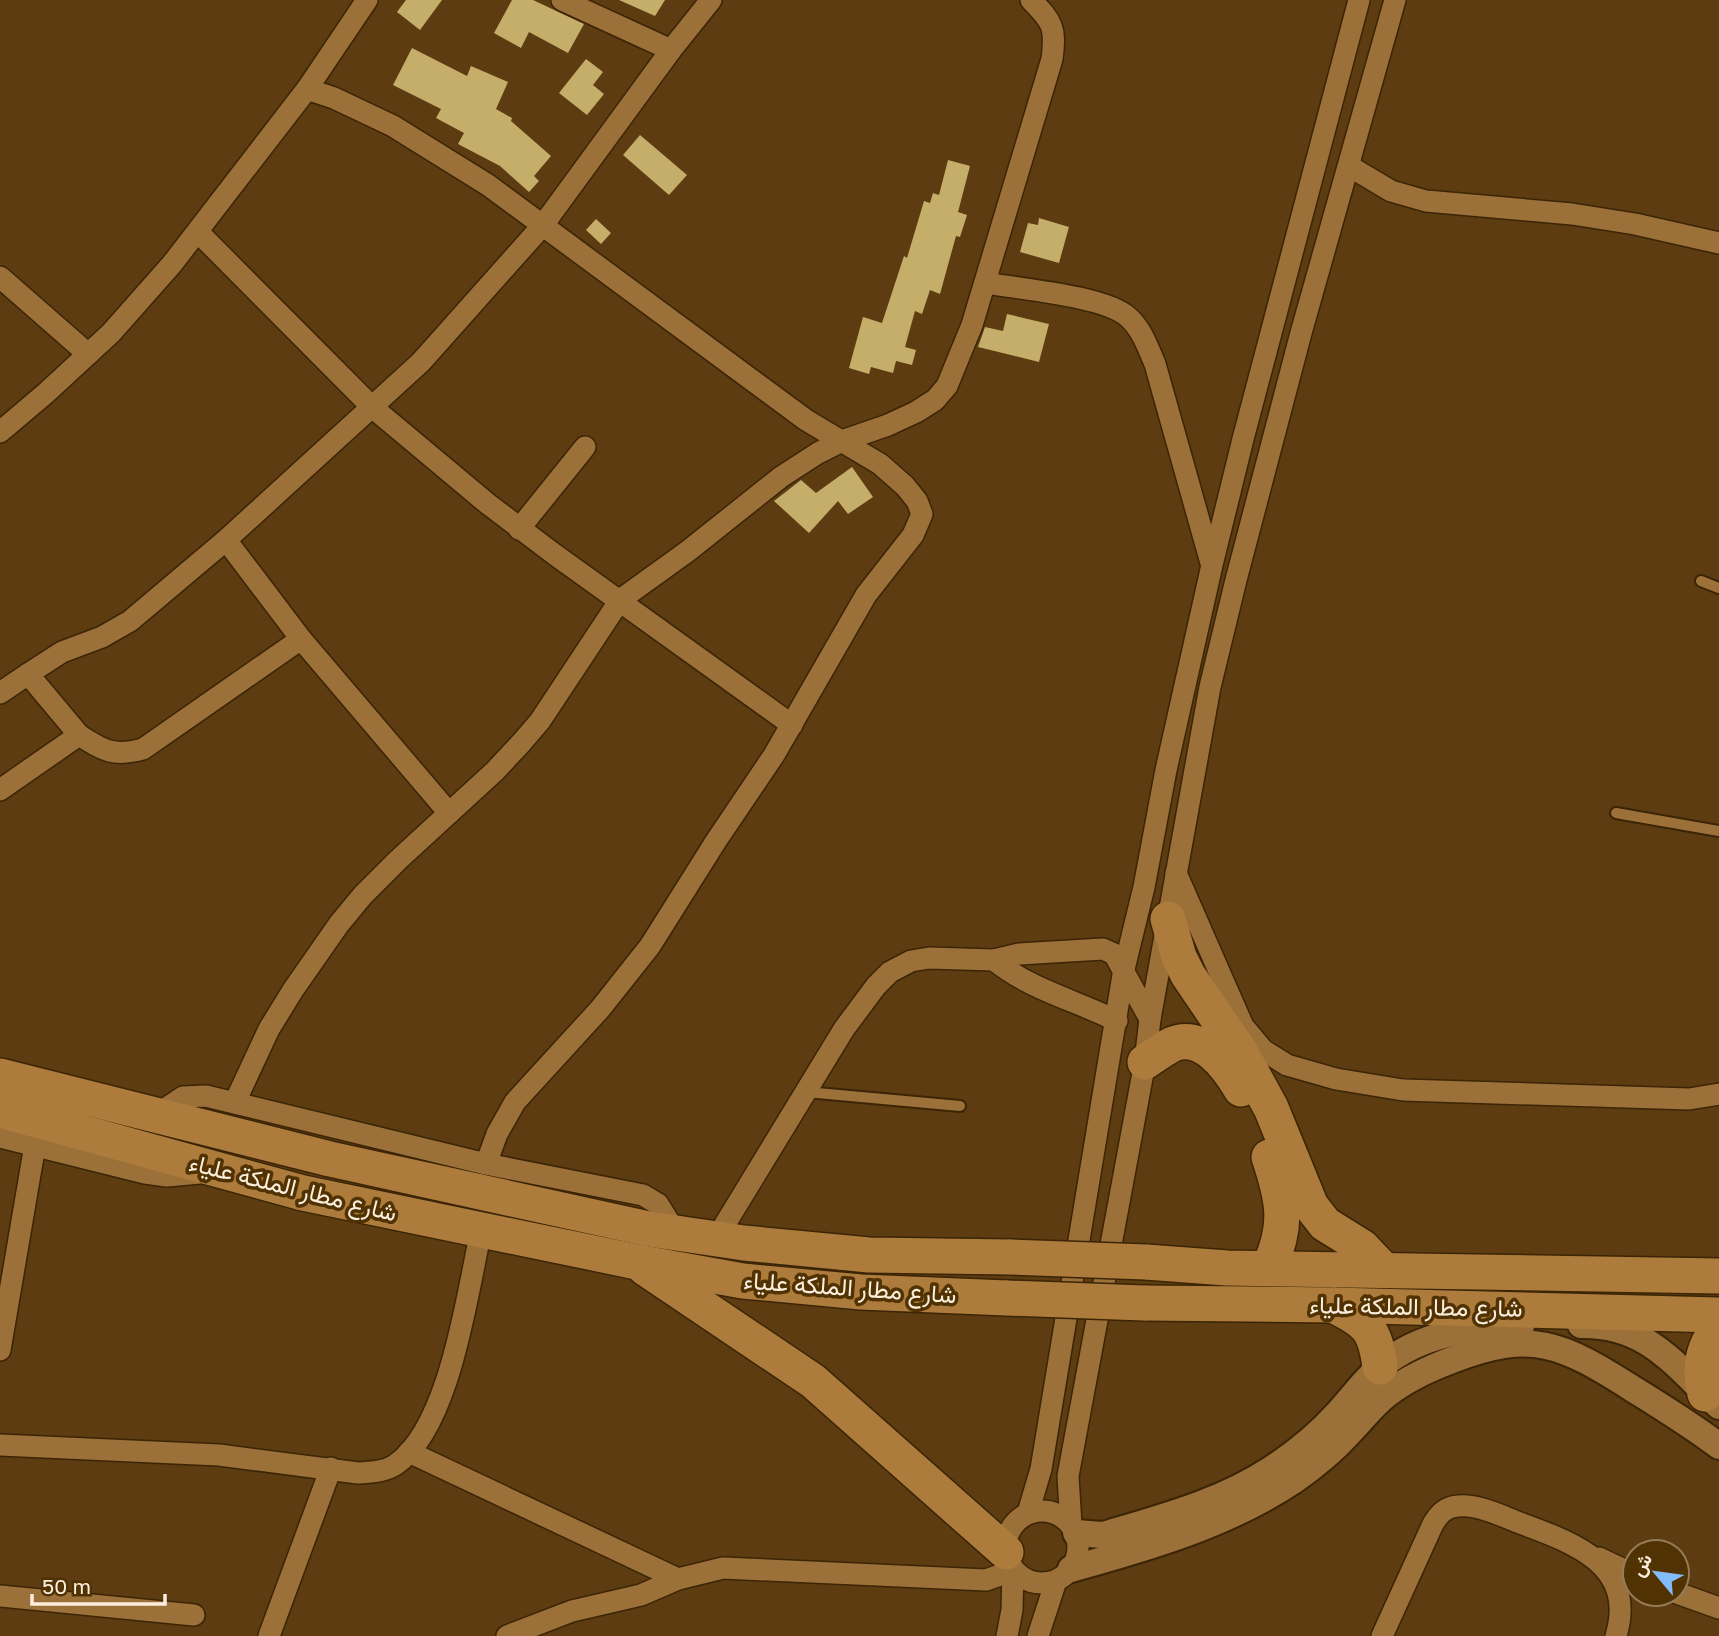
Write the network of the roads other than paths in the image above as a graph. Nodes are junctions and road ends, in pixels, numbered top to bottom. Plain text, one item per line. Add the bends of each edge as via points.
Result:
1 (368, 0) edge
2 (562, 0) edge
3 (711, 0) edge
4 (1031, 0) edge
5 (1359, 0) edge
6 (1395, 0) edge
7 (671, 50) junction
8 (307, 89) junction
9 (1349, 166) junction
10 (543, 225) junction
11 (198, 232) junction
12 (1719, 243) edge
13 (0, 277) edge
14 (986, 283) junction
15 (88, 354) junction
16 (372, 407) junction
17 (0, 431) edge
18 (842, 441) junction
19 (585, 447) dead end
20 (519, 529) junction
21 (226, 541) junction
22 (1212, 565) junction
23 (1701, 581) dead end
24 (1719, 588) edge
25 (620, 600) junction
26 (301, 639) junction
27 (28, 674) junction
28 (0, 693) edge
29 (792, 725) junction
30 (79, 735) junction
31 (0, 790) edge
32 (449, 813) junction
33 (1616, 813) dead end
34 (1719, 831) edge
35 (1176, 873) junction
36 (1168, 919) junction
37 (994, 960) junction
38 (1124, 969) junction
39 (1150, 1019) junction
40 (1116, 1020) junction
41 (1144, 1062) junction
42 (0, 1076) edge
43 (804, 1091) junction
44 (1719, 1094) edge
45 (235, 1102) junction
46 (960, 1106) dead end
47 (0, 1110) edge
48 (156, 1115) junction
49 (0, 1136) edge
50 (35, 1145) junction
51 (486, 1164) junction
52 (219, 1171) junction
53 (481, 1231) junction
54 (677, 1233) junction
55 (716, 1239) junction
56 (636, 1262) junction
57 (1269, 1267) junction
58 (1383, 1269) junction
59 (1719, 1276) edge
60 (1333, 1305) junction
61 (1715, 1329) edge
62 (1635, 1334) junction
63 (0, 1344) edge
64 (1678, 1366) junction
65 (1380, 1367) junction
66 (1620, 1381) junction
67 (1712, 1400) edge
68 (0, 1445) edge
69 (1719, 1446) edge
70 (409, 1452) junction
71 (331, 1468) junction
72 (1028, 1513) junction
73 (1074, 1529) junction
74 (1588, 1553) junction
75 (1010, 1562) junction
76 (1621, 1568) edge
77 (1064, 1575) junction
78 (678, 1579) junction
79 (0, 1596) edge
80 (1691, 1598) edge
81 (1719, 1608) edge
82 (194, 1615) dead end
83 (270, 1636) edge
84 (507, 1636) edge
85 (1007, 1636) edge
86 (1038, 1636) edge
87 (1381, 1636) edge
88 (1616, 1636) edge

1 - 8 street
2 - 7 street
3 - 7 street
4 - 14 street via 1049,19 1055,36 1052,59
5 - 22 street
6 - 9 street
7 - 10 street
8 - 10 street via 393,126
8 - 11 street
9 - 12 street via 1391,191 1426,201 1572,214
9 - 35 street via 1232,593
10 - 16 street via 421,362
10 - 18 street via 806,420
11 - 15 street via 139,303
11 - 16 street
13 - 15 street
14 - 18 street via 959,361 936,400 888,425
14 - 22 street via 1096,303 1130,318 1156,364
15 - 17 street
16 - 20 street
16 - 21 street
18 - 25 street via 781,477
18 - 29 street via 905,486 922,514 913,535 866,595
19 - 20 street
20 - 25 street
21 - 26 street
21 - 27 street via 116,631 62,652
22 - 38 street
23 - 24 lane
25 - 29 street
25 - 32 street via 540,721
26 - 30 street via 143,749 116,754
26 - 32 street
27 - 28 street
27 - 30 street
29 - 51 street via 641,959 515,1102
30 - 31 street
32 - 45 street via 339,924 269,1029
33 - 34 lane
35 - 36 street
35 - 44 street via 1243,1027 1263,1050 1287,1065 1403,1090 1689,1099
36 - 39 street
36 - 58 highway via 1188,975 1241,1053 1271,1108 1311,1206 1325,1224 1362,1247
37 - 38 street via 1103,948 1114,954
37 - 40 street via 1053,995
37 - 43 street via 929,958 890,972 865,999
38 - 39 street
38 - 40 street
39 - 41 street
40 - 72 street via 1043,1455
41 - 57 highway via 1175,1043 1199,1044 1237,1082 1256,1119 1281,1194 1282,1231
41 - 73 street via 1068,1476
42 - 48 highway, شارع مطار الملكة علياء
43 - 46 lane
43 - 55 street
45 - 48 street via 194,1095
45 - 51 street
47 - 52 highway, شارع مطار الملكة علياء
48 - 54 highway, شارع مطار الملكة علياء via 330,1159
49 - 50 street
50 - 52 street via 145,1173 167,1176
50 - 63 street
51 - 54 street via 643,1195 658,1204
52 - 53 highway, شارع مطار الملكة علياء
53 - 56 highway, شارع مطار الملكة علياء
53 - 70 street via 448,1376 425,1430
54 - 55 highway, شارع مطار الملكة علياء
55 - 57 highway, شارع مطار الملكة علياء, bridge via 869,1255
56 - 60 highway, شارع مطار الملكة علياء, bridge via 743,1281 860,1292
56 - 75 highway via 813,1381
57 - 58 highway, شارع مطار الملكة علياء
58 - 59 highway, شارع مطار الملكة علياء
60 - 61 highway, شارع مطار الملكة علياء
60 - 65 highway via 1371,1329
61 - 64 street
61 - 67 highway via 1702,1369
62 - 64 street
62 - 65 street via 1588,1325 1465,1329 1422,1342
62 - 66 street via 1612,1349 1609,1366
64 - 66 street via 1657,1380
64 - 67 street
65 - 73 street via 1317,1434 1247,1484 1189,1510 1110,1533
66 - 69 street
66 - 77 street via 1576,1355 1546,1346 1500,1345 1470,1353 1403,1383 1314,1465 1260,1501 1180,1535
68 - 71 street via 219,1455
70 - 71 street via 394,1466 379,1471
70 - 78 street
71 - 83 street
72 - 73 street via 1056,1513
72 - 75 street via 1009,1533
73 - 77 street via 1079,1552
74 - 76 street
74 - 87 street via 1501,1516 1467,1506 1448,1508 1433,1524
74 - 88 street via 1618,1589 1621,1604
75 - 77 street via 1028,1581 1047,1583
75 - 78 street via 1000,1575 986,1580 745,1567
75 - 85 street via 1012,1611
77 - 86 street
78 - 84 street
79 - 82 street
80 - 81 street

